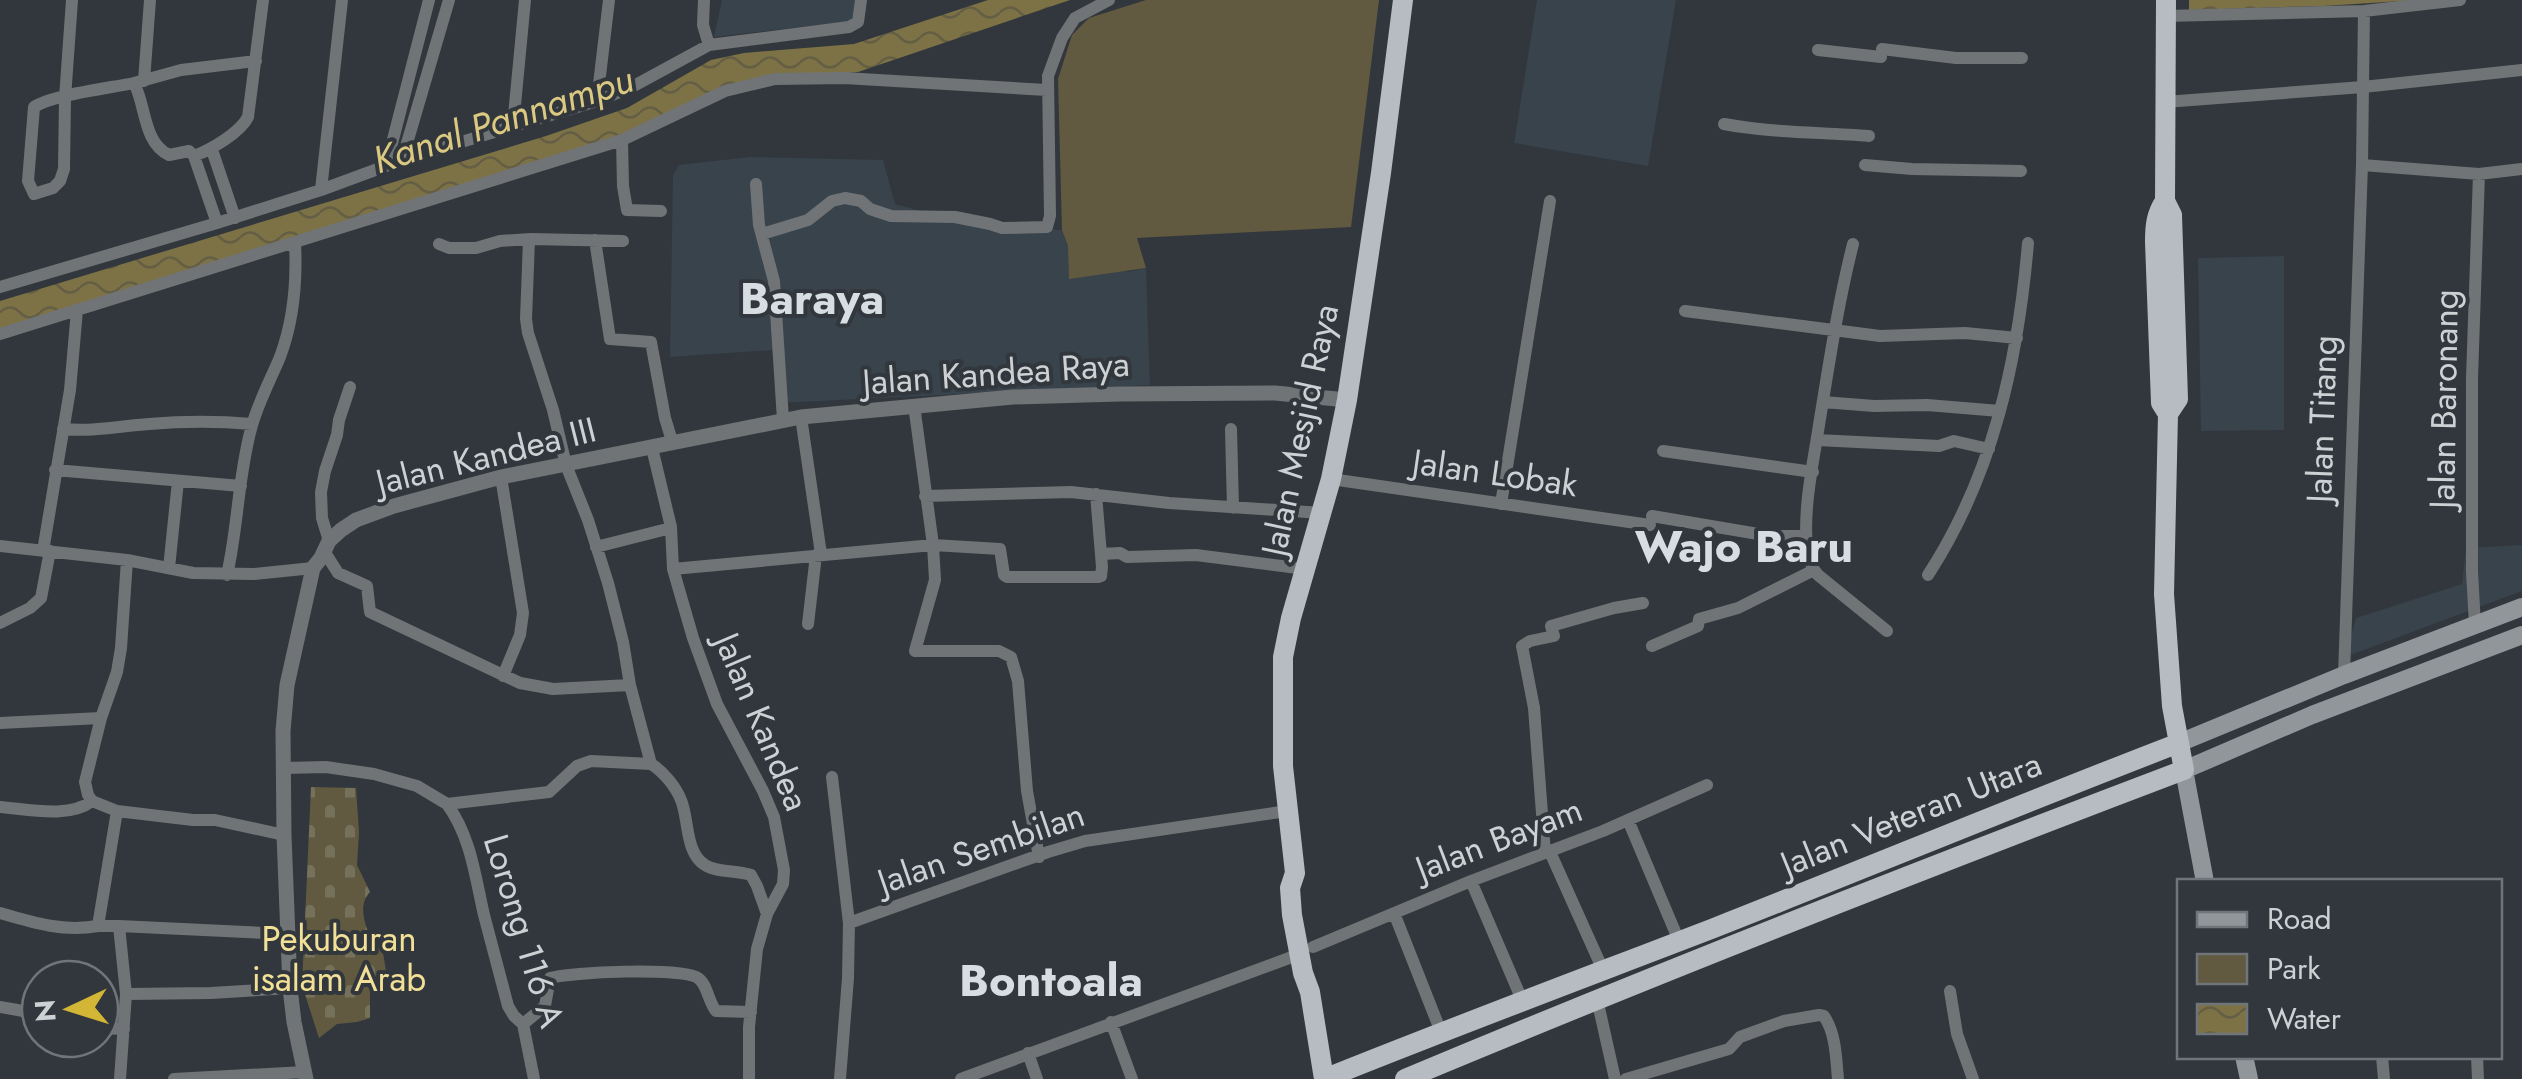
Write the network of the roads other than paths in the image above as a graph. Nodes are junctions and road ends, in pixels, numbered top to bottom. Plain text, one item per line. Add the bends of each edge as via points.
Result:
1 (72, 0) edge
2 (150, 0) edge
3 (264, 0) edge
4 (342, 0) edge
5 (428, 0) edge
6 (449, 0) edge
7 (525, 0) edge
8 (609, 0) edge
9 (704, 0) edge
10 (861, 0) edge
11 (1109, 0) edge
12 (1403, 0) edge
13 (2460, 0) edge
14 (2166, 9) edge
15 (2364, 11) junction
16 (709, 45) junction
17 (1818, 50) dead end
18 (2022, 58) dead end
19 (256, 61) junction
20 (2522, 70) edge
21 (139, 82) junction
22 (2363, 87) junction
23 (1048, 90) junction
24 (65, 98) junction
25 (597, 101) junction
26 (2165, 102) junction
27 (1724, 124) dead end
28 (512, 126) junction
29 (1869, 136) dead end
30 (622, 140) junction
31 (212, 150) junction
32 (405, 150) dead end
33 (389, 155) dead end
34 (194, 156) junction
35 (1864, 165) dead end
36 (2362, 165) junction
37 (2522, 169) edge
38 (2021, 171) dead end
39 (2479, 174) junction
40 (756, 184) dead end
41 (321, 190) junction
42 (1550, 201) dead end
43 (661, 210) dead end
44 (235, 218) junction
45 (216, 224) junction
46 (762, 234) junction
47 (529, 240) junction
48 (594, 240) junction
49 (623, 240) dead end
50 (295, 243) junction
51 (439, 244) dead end
52 (1853, 244) dead end
53 (2028, 244) dead end
54 (0, 287) edge
55 (77, 310) junction
56 (1685, 311) dead end
57 (1835, 331) junction
58 (0, 334) edge
59 (2018, 338) junction
60 (350, 387) dead end
61 (1347, 400) junction
62 (1823, 402) junction
63 (914, 405) junction
64 (2000, 411) junction
65 (802, 417) junction
66 (783, 420) junction
67 (252, 424) junction
68 (62, 429) junction
69 (1232, 430) dead end
70 (1817, 440) junction
71 (672, 441) junction
72 (652, 448) junction
73 (1989, 449) junction
74 (1664, 450) dead end
75 (566, 465) junction
76 (55, 470) junction
77 (1813, 472) junction
78 (501, 477) junction
79 (1331, 479) junction
80 (178, 482) junction
81 (240, 486) junction
82 (1096, 494) junction
83 (925, 496) junction
84 (1501, 504) junction
85 (1233, 508) junction
86 (1322, 513) junction
87 (672, 528) junction
88 (1806, 536) junction
89 (0, 546) edge
90 (326, 546) junction
91 (932, 546) junction
92 (596, 547) junction
93 (46, 551) junction
94 (1101, 554) junction
95 (819, 555) junction
96 (127, 560) junction
97 (169, 568) junction
98 (312, 568) junction
99 (673, 569) junction
100 (1305, 569) junction
101 (1814, 570) junction
102 (227, 575) junction
103 (1928, 575) dead end
104 (1643, 603) dead end
105 (2522, 607) edge
106 (0, 623) edge
107 (808, 624) dead end
108 (2475, 624) junction
109 (1886, 631) dead end
110 (2522, 635) edge
111 (1652, 646) dead end
112 (2344, 675) junction
113 (503, 676) junction
114 (630, 685) junction
115 (101, 718) junction
116 (0, 724) edge
117 (2179, 743) junction
118 (651, 764) junction
119 (284, 768) junction
120 (2184, 770) junction
121 (832, 777) dead end
122 (1707, 786) dead end
123 (92, 801) junction
124 (447, 804) junction
125 (0, 807) edge
126 (118, 811) junction
127 (1287, 811) junction
128 (1628, 820) junction
129 (284, 834) junction
130 (1943, 835) junction
131 (1547, 852) junction
132 (1039, 857) junction
133 (1953, 858) junction
134 (2204, 879) edge
135 (1471, 881) junction
136 (0, 913) edge
137 (1394, 913) junction
138 (766, 914) junction
139 (849, 924) junction
140 (98, 926) junction
141 (119, 926) junction
142 (1713, 928) junction
143 (288, 934) junction
144 (1679, 941) junction
145 (1306, 950) junction
146 (1720, 950) junction
147 (1604, 970) junction
148 (290, 988) junction
149 (1950, 992) dead end
150 (126, 994) junction
151 (1597, 999) junction
152 (1522, 1000) junction
153 (751, 1012) junction
154 (1111, 1022) junction
155 (523, 1024) junction
156 (120, 1029) edge
157 (124, 1029) junction
158 (1442, 1032) junction
159 (1028, 1054) junction
160 (1440, 1072) edge
161 (306, 1076) edge
162 (204, 1078) edge
163 (120, 1079) edge
164 (174, 1079) edge
165 (534, 1079) edge
166 (749, 1079) edge
167 (840, 1079) edge
168 (961, 1079) edge
169 (1037, 1079) edge
170 (1132, 1079) edge
171 (1324, 1079) edge
172 (1405, 1079) edge
173 (1615, 1079) edge
174 (1626, 1079) edge
175 (1838, 1079) edge
176 (1972, 1079) edge

1 - 24 street
2 - 21 street
3 - 19 street
4 - 41 street
5 - 33 street
6 - 32 street
7 - 28 street
8 - 25 street
9 - 16 street
10 - 16 street via 858,22 849,26
11 - 23 street via 1075,18 1053,61
12 - 61 highway, Jalan Mesjid Raya
13 - 15 street
14 - 15 street
14 - 26 highway
15 - 22 street
16 - 25 street
17 - 18 street
19 - 21 street
19 - 31 street via 244,126
20 - 22 street
21 - 24 street
21 - 34 street via 159,149
22 - 26 street
22 - 36 street, Jalan Titang
23 - 30 street via 775,79 725,90
23 - 46 street via 1047,227 890,216 845,198 808,220
24 - 24 street via 64,169 53,188 34,194 28,181 34,107
25 - 28 street
26 - 117 highway via 2165,201 2155,242 2161,402 2168,414 2164,594
27 - 29 street
28 - 41 street
30 - 43 street via 627,210
30 - 50 street
31 - 34 street
31 - 44 street
34 - 45 street
35 - 38 street
36 - 39 street
36 - 112 street, Jalan Titang
37 - 39 street
39 - 108 street, Jalan Baronang via 2472,394
40 - 46 street
41 - 44 street
42 - 84 street
44 - 45 street
45 - 54 street
46 - 66 street via 774,281
47 - 48 street
47 - 51 street via 476,248
47 - 75 street via 528,333
48 - 49 street
48 - 71 street via 610,339 651,342
50 - 55 street
50 - 67 street via 290,322
52 - 57 street
53 - 59 street
55 - 58 street
55 - 68 street
56 - 57 street
57 - 59 street
57 - 62 street
59 - 64 street
60 - 90 street via 321,492
61 - 63 street, Jalan Kandea Raya via 1209,392
61 - 79 highway, Jalan Mesjid Raya
62 - 64 street
62 - 70 street
63 - 65 street, Jalan Kandea Raya
63 - 83 street
64 - 73 street
65 - 66 street, Jalan Kandea Raya
65 - 95 street
66 - 71 street, Jalan Kandea Raya
67 - 68 street via 213,420
67 - 81 street
68 - 76 street
69 - 85 street
70 - 73 street via 1939,446 1954,441
70 - 77 street
71 - 72 street, Jalan Kandea Raya
72 - 75 street, Jalan Kandea III
72 - 87 street, Jalan Kandea
73 - 103 street via 1968,504
74 - 77 street
75 - 78 street, Jalan Kandea III
75 - 92 street
76 - 80 street
76 - 93 street
77 - 88 street
78 - 90 street, Jalan Kandea III via 377,511
78 - 113 street via 523,613
79 - 84 street, Jalan Lobak
79 - 86 highway, Jalan Mesjid Raya
80 - 81 street
80 - 97 street
81 - 102 street
82 - 83 street
82 - 85 street
82 - 94 street
83 - 91 street
84 - 88 street, Jalan Lobak
85 - 86 street
86 - 100 highway, Jalan Mesjid Raya
87 - 92 street
87 - 99 street, Jalan Kandea
88 - 101 street
89 - 93 street
90 - 98 street, Jalan Kandea III
90 - 113 street via 338,572 367,586 370,612
91 - 94 street via 1000,549 1004,576 1016,578 1098,577
91 - 95 street
91 - 132 street via 933,589 916,651 1011,657
92 - 114 street
93 - 96 street
93 - 106 street via 41,598
94 - 100 street via 1196,555
95 - 99 street
95 - 107 street
96 - 97 street
96 - 115 street via 121,648
97 - 102 street
98 - 102 street
98 - 119 street via 287,685
99 - 138 street, Jalan Kandea via 708,684 776,822 784,877
100 - 127 highway, Jalan Mesjid Raya via 1283,657
101 - 109 street
101 - 111 street via 1738,608 1699,618 1698,626
104 - 131 street via 1551,626 1554,636 1522,646
105 - 108 main road, Jalan Veteran Utara
108 - 112 main road, Jalan Veteran Utara
110 - 120 main road, Jalan Veteran Utara
112 - 117 main road, Jalan Veteran Utara
113 - 114 street via 553,689
114 - 118 street
115 - 116 street
115 - 123 street via 85,782
117 - 120 highway
117 - 130 highway, Jalan Veteran Utara
118 - 124 street via 591,761 549,792
118 - 138 street via 682,800 698,858 708,867 751,876
119 - 124 street via 374,774 417,786
119 - 129 street
120 - 133 highway, Jalan Veteran Utara
120 - 134 main road
121 - 139 street
122 - 128 street, Jalan Bayam
123 - 125 street via 52,811
123 - 126 street
124 - 155 street, Lorong 116 A via 472,858 508,1006
126 - 129 street
126 - 140 street
127 - 132 street, Jalan Sembilan via 1110,836
127 - 145 highway, Jalan Mesjid Raya via 1290,888
128 - 131 street, Jalan Bayam
128 - 144 street
129 - 143 street
130 - 133 highway
130 - 142 highway, Jalan Veteran Utara
131 - 135 street, Jalan Bayam
131 - 147 street
132 - 139 street, Jalan Sembilan
133 - 146 highway, Jalan Veteran Utara
135 - 137 street, Jalan Bayam
135 - 152 street
136 - 140 street via 44,927
137 - 145 street, Jalan Bayam
137 - 158 street
138 - 153 street, Jalan Kandea
139 - 167 street, Jalan Sembilan
140 - 141 street
141 - 143 street
141 - 150 street
142 - 144 highway, Jalan Veteran Utara
142 - 146 highway
143 - 148 street
144 - 147 highway, Jalan Veteran Utara
145 - 154 street, Jalan Bayam
145 - 171 highway, Jalan Mesjid Raya via 1303,973
146 - 151 highway, Jalan Veteran Utara
147 - 152 highway, Jalan Veteran Utara
148 - 150 street
148 - 161 street
149 - 176 street
150 - 157 street
151 - 160 highway, Jalan Veteran Utara
151 - 173 street
152 - 158 highway, Jalan Veteran Utara
153 - 155 street via 716,1012 704,984 692,975 596,973 550,978 544,1006
153 - 166 street, Jalan Kandea
154 - 159 street, Jalan Bayam
154 - 170 street
155 - 165 street, Lorong 116 A
156 - 157 street
157 - 163 street
158 - 171 highway, Jalan Veteran Utara
159 - 168 street, Jalan Bayam
159 - 169 street
160 - 172 highway, Jalan Veteran Utara
161 - 162 street
162 - 164 street
174 - 175 street via 1810,1016 1824,1016

